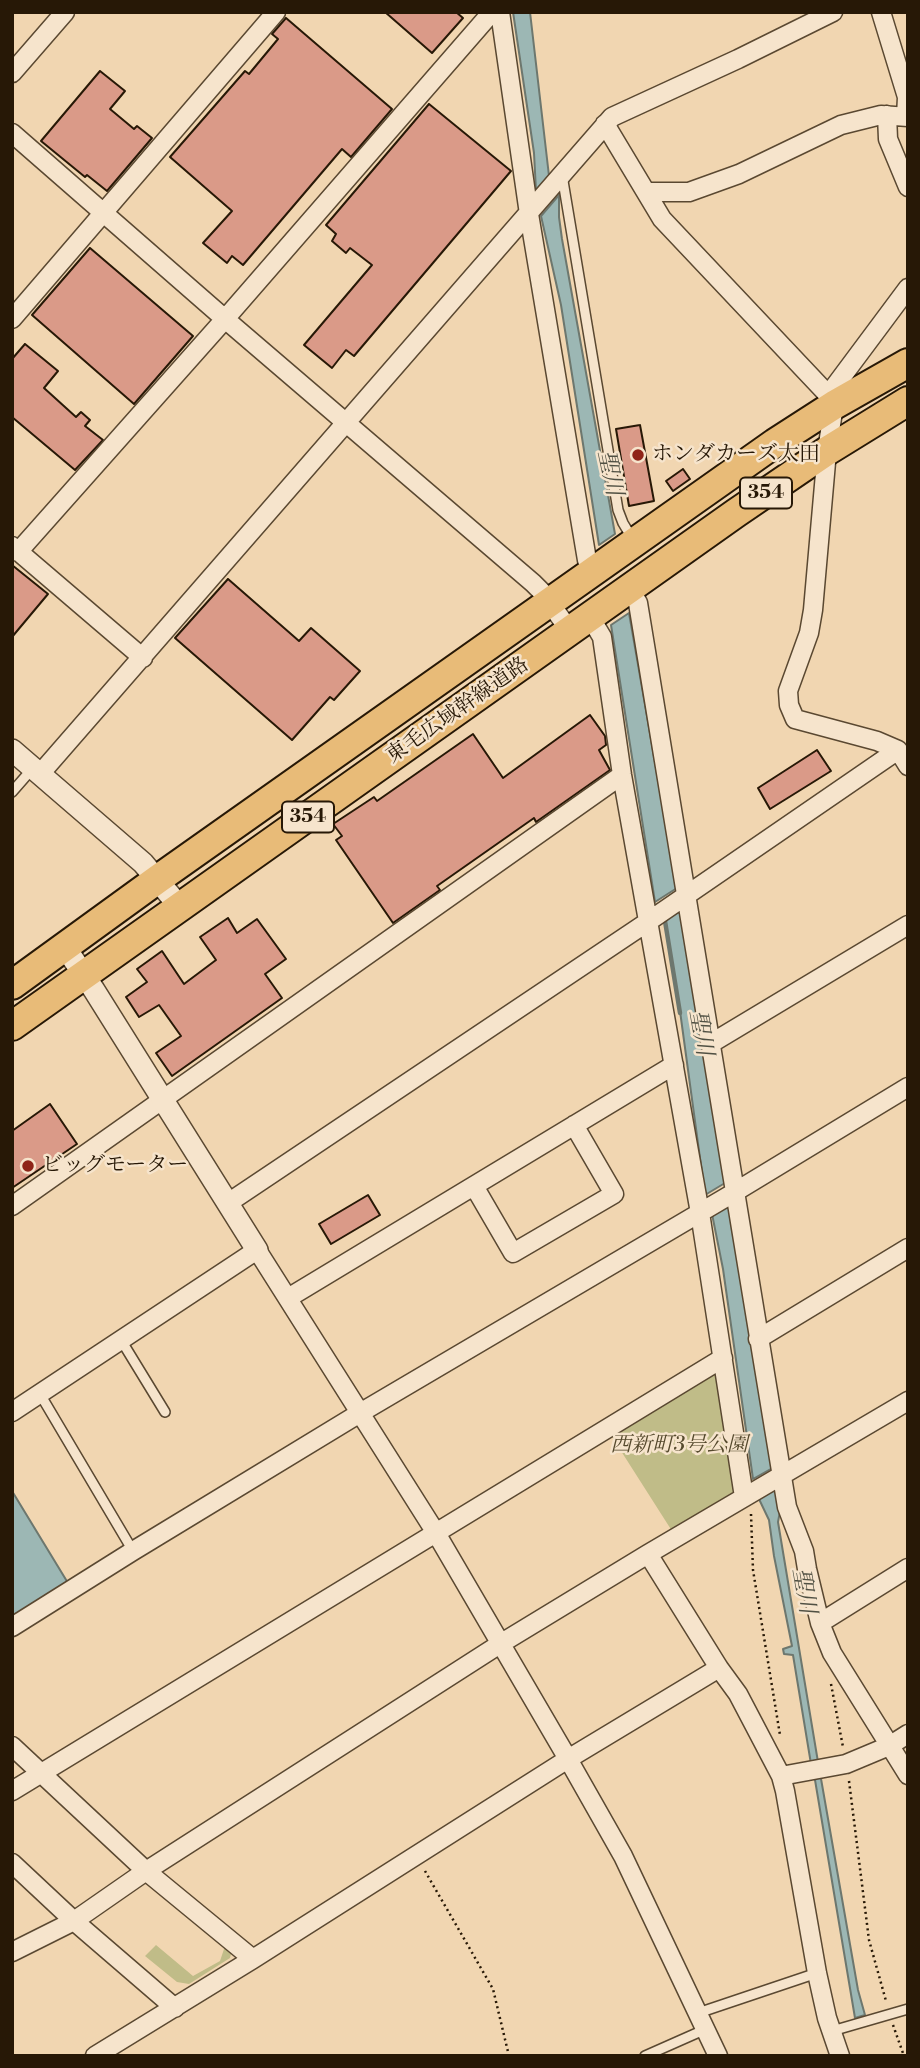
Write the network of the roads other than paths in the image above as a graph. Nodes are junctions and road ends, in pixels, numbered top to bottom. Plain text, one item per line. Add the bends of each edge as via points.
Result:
1 (65, 12) edge
2 (276, 12) edge
3 (492, 12) edge
4 (500, 12) edge
5 (833, 12) edge
6 (881, 12) edge
7 (12, 73) edge
8 (887, 115) junction
9 (907, 117) edge
10 (605, 124) junction
11 (12, 133) edge
12 (558, 178) junction
13 (908, 187) edge
14 (646, 192) junction
15 (533, 208) junction
16 (104, 212) junction
17 (908, 288) edge
18 (12, 319) edge
19 (225, 319) junction
20 (908, 363) edge
21 (831, 400) junction
22 (908, 401) edge
23 (347, 422) junction
24 (827, 451) junction
25 (629, 547) junction
26 (15, 549) edge
27 (595, 571) junction
28 (629, 590) junction
29 (550, 602) junction
30 (588, 619) junction
31 (143, 658) junction
32 (12, 750) edge
33 (898, 750) junction
34 (908, 766) edge
35 (36, 771) junction
36 (622, 775) junction
37 (12, 792) edge
38 (158, 879) junction
39 (682, 898) junction
40 (180, 908) junction
41 (652, 919) junction
42 (908, 925) edge
43 (65, 947) junction
44 (85, 976) junction
45 (12, 985) edge
46 (12, 1026) edge
47 (710, 1045) junction
48 (674, 1065) junction
49 (908, 1087) edge
50 (163, 1100) junction
51 (574, 1125) junction
52 (474, 1186) junction
53 (733, 1194) junction
54 (228, 1203) junction
55 (12, 1206) edge
56 (703, 1211) junction
57 (908, 1248) edge
58 (257, 1250) junction
59 (288, 1298) junction
60 (758, 1339) junction
61 (121, 1340) junction
62 (723, 1358) junction
63 (40, 1394) junction
64 (908, 1401) edge
65 (12, 1412) edge
66 (165, 1412) dead end
67 (360, 1413) junction
68 (779, 1476) junction
69 (751, 1494) junction
70 (436, 1533) junction
71 (133, 1551) junction
72 (649, 1553) junction
73 (908, 1568) edge
74 (820, 1623) junction
75 (12, 1627) edge
76 (500, 1644) junction
77 (719, 1668) junction
78 (908, 1734) edge
79 (12, 1746) edge
80 (889, 1746) junction
81 (568, 1759) junction
82 (783, 1770) junction
83 (42, 1773) junction
84 (908, 1775) edge
85 (12, 1791) edge
86 (12, 1863) edge
87 (146, 1871) junction
88 (74, 1921) junction
89 (12, 1952) edge
90 (253, 1959) junction
91 (817, 1973) junction
92 (175, 2008) junction
93 (908, 2009) edge
94 (702, 2021) junction
95 (835, 2030) junction
96 (95, 2056) edge
97 (645, 2056) edge
98 (718, 2056) edge
99 (840, 2056) edge

1 - 7 street
2 - 16 street
3 - 19 street
4 - 15 street
5 - 10 street
6 - 9 street via 907,97
8 - 9 street
8 - 13 street via 888,139
8 - 14 street via 841,125 739,174 689,192
10 - 12 street
10 - 14 street
11 - 16 street
12 - 15 street
12 - 25 lane via 618,510
14 - 21 street via 662,219
15 - 23 street
15 - 27 street via 587,560
16 - 18 street
16 - 19 street
17 - 21 street
19 - 23 street
19 - 26 street
20 - 21 highway, 東毛広域幹線道路 / 354
21 - 24 street
21 - 25 highway, 東毛広域幹線道路 / 354
22 - 24 highway, 東毛広域幹線道路 / 354
23 - 29 street
23 - 31 street
24 - 28 highway, 東毛広域幹線道路 / 354
24 - 33 street via 813,610 788,691 789,705 795,719
25 - 27 highway, 東毛広域幹線道路 / 354
26 - 31 street
27 - 29 highway, 東毛広域幹線道路 / 354
28 - 30 highway, 東毛広域幹線道路 / 354
28 - 39 street via 638,603
29 - 30 street
29 - 38 highway, 東毛広域幹線道路 / 354
30 - 36 street via 602,637
30 - 40 highway, 東毛広域幹線道路 / 354
31 - 35 street
32 - 35 street
33 - 34 street
33 - 39 street
35 - 37 lane
35 - 38 street
36 - 41 street
36 - 50 street
38 - 40 street
38 - 43 highway, 東毛広域幹線道路 / 354
39 - 41 street
39 - 47 street
40 - 44 highway, 東毛広域幹線道路 / 354
41 - 48 street
41 - 54 street
42 - 47 street
43 - 44 street
43 - 45 highway, 東毛広域幹線道路 / 354
44 - 46 highway, 東毛広域幹線道路 / 354
44 - 50 street
47 - 53 street
48 - 51 street
48 - 56 street
49 - 53 street
50 - 54 street
50 - 55 street
51 - 52 street
51 - 52 street via 614,1194 513,1253
52 - 59 street
53 - 56 street
53 - 60 street
54 - 58 street
56 - 62 street
56 - 67 street
57 - 60 street
58 - 59 street
58 - 61 street
59 - 67 street
60 - 68 street
61 - 63 street
61 - 66 lane
62 - 69 street
62 - 70 street
63 - 65 street
63 - 71 lane
64 - 68 street
67 - 70 street
67 - 71 street
68 - 69 street
68 - 74 street via 804,1551
69 - 72 street
70 - 76 street
70 - 83 street
71 - 75 street
72 - 76 street
72 - 77 street
73 - 74 street
74 - 80 street via 832,1653
76 - 81 street
76 - 87 street
77 - 81 street
77 - 82 street
78 - 80 street
79 - 83 street
80 - 82 street via 842,1764
80 - 84 street
81 - 90 street
81 - 94 street via 623,1856
82 - 91 street
83 - 85 street
83 - 87 street
86 - 88 street
87 - 88 street
87 - 90 street
88 - 89 street
88 - 92 street
90 - 92 street
91 - 94 lane
91 - 95 street
92 - 96 street
93 - 95 lane
94 - 97 lane
94 - 98 street
95 - 99 street

